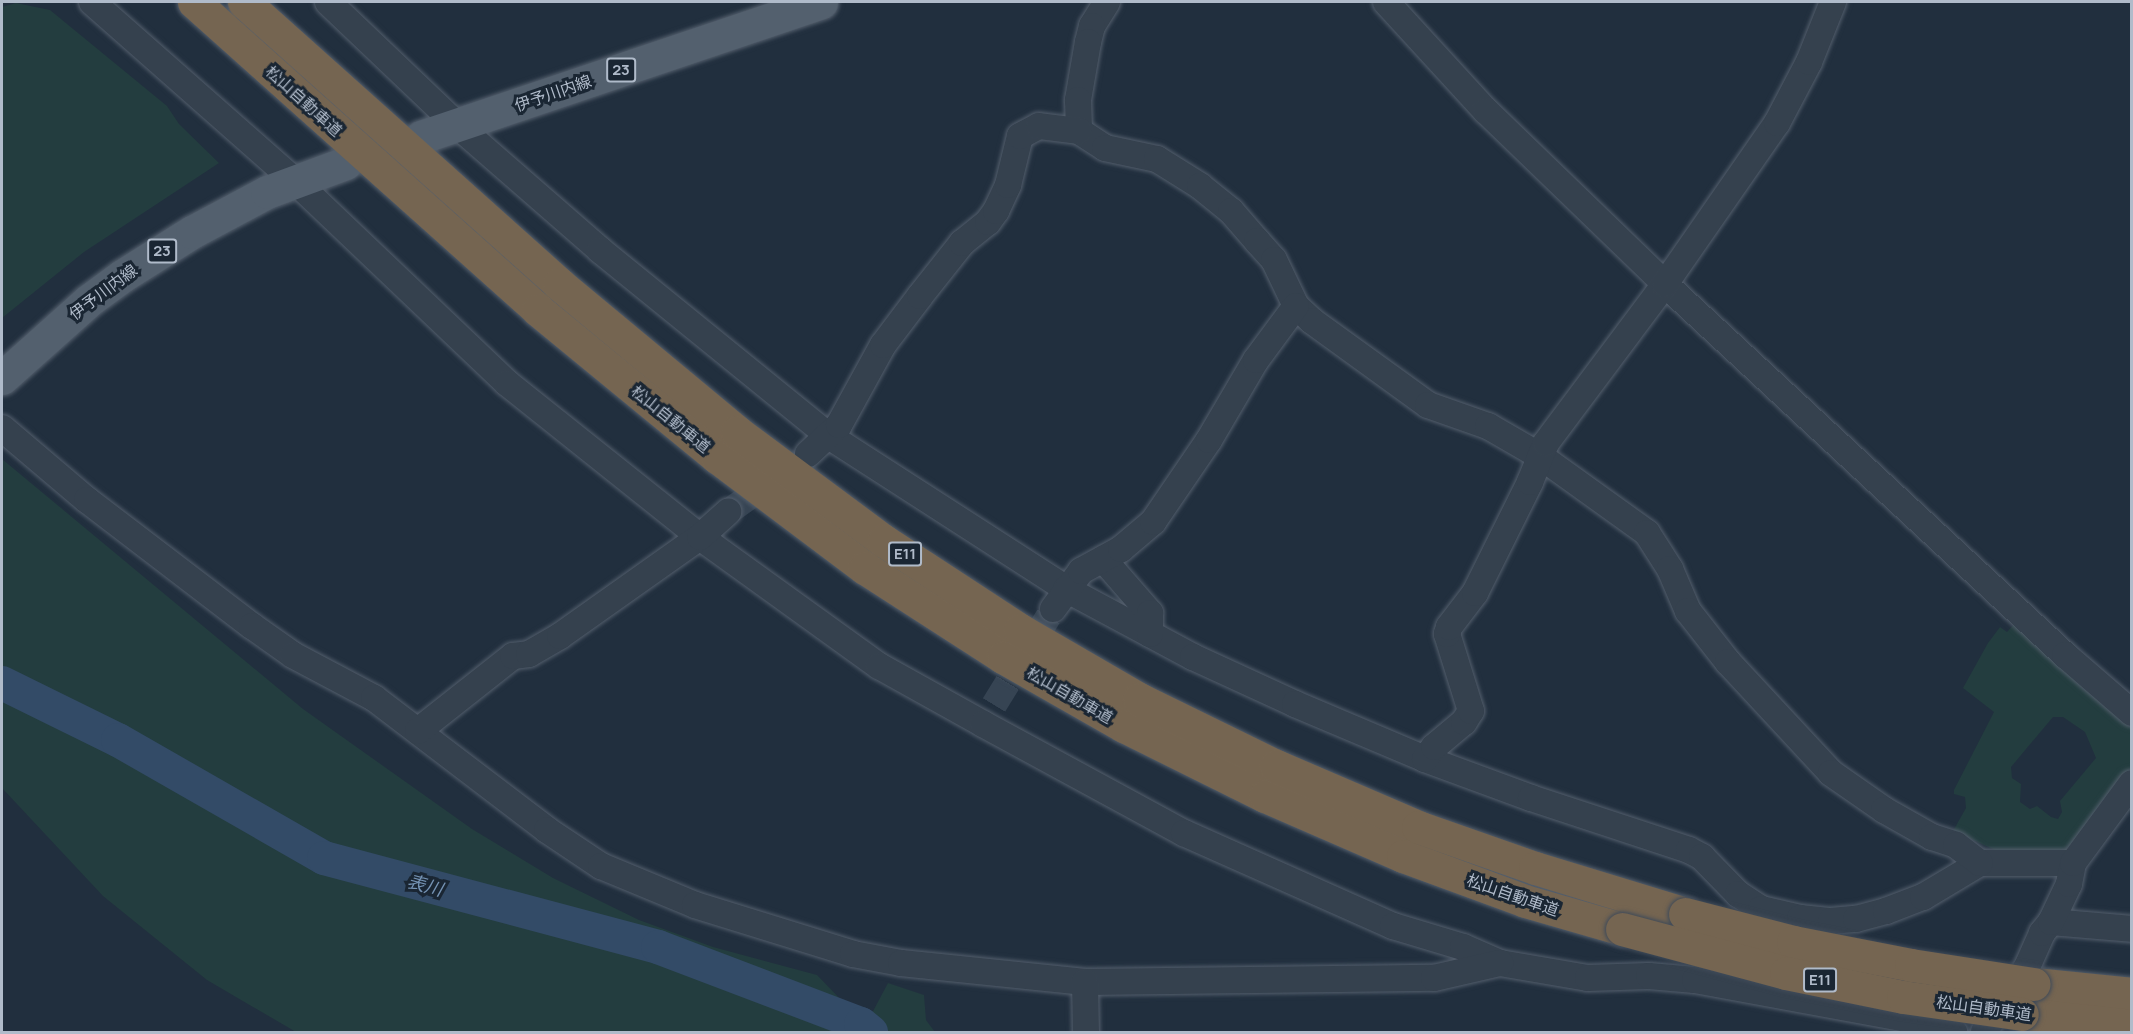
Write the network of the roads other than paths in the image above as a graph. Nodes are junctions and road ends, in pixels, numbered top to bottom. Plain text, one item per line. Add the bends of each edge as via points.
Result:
1 (92, 2) edge
2 (194, 2) edge
3 (244, 2) edge
4 (328, 2) edge
5 (821, 2) edge
6 (1107, 2) edge
7 (1386, 2) edge
8 (1833, 2) edge
9 (458, 126) junction
10 (1079, 131) junction
11 (420, 137) dead end
12 (346, 163) dead end
13 (296, 182) junction
14 (1665, 284) junction
15 (1296, 306) junction
16 (2, 378) edge
17 (2, 428) edge
18 (829, 436) junction
19 (808, 454) dead end
20 (1540, 456) junction
21 (728, 512) tunnel mouth
22 (700, 537) junction
23 (1103, 559) junction
24 (1059, 599) junction
25 (1150, 634) junction
26 (2132, 712) edge
27 (418, 731) junction
28 (1425, 759) junction
29 (2132, 783) edge
30 (1980, 863) junction
31 (2073, 863) junction
32 (1761, 909) junction
33 (2051, 922) junction
34 (2132, 929) edge
35 (1500, 963) junction
36 (1695, 980) junction
37 (1085, 982) junction
38 (2132, 994) edge
39 (2132, 1026) edge
40 (1086, 1032) edge
41 (1954, 1032) edge
42 (1984, 1032) edge

1 - 13 street
2 - 39 highway, 松山自動車道 / E11, bridge via 538,310 717,457 875,575 1003,657 1124,726 1265,796 1403,856 1525,901 1786,973 1903,997
3 - 38 highway, 松山自動車道 / E11, bridge via 559,284 737,432 884,541 1020,630 1140,699 1276,766 1418,827 1685,914 1793,942 1889,961 2034,984
4 - 9 street
5 - 9 main road, 伊予川内線 / 23
6 - 10 street via 1092,26 1088,42 1078,100
7 - 14 street via 1486,111
8 - 14 street via 1809,62 1777,123
9 - 11 main road, 伊予川内線 / 23
9 - 18 street via 600,250
10 - 15 street via 1105,148 1157,159 1208,192 1231,211 1274,260
10 - 18 street via 1039,126 1020,136 1008,185 996,211 962,243 883,345 850,410
12 - 13 main road, 伊予川内線 / 23
13 - 16 main road, 伊予川内線 / 23 via 267,192 192,232 122,276 51,332
13 - 22 street via 507,383
14 - 20 street
14 - 26 street via 2065,656
15 - 20 street via 1428,405 1488,426
15 - 23 street via 1256,360 1168,502 1135,539
17 - 27 street via 87,500 252,626 293,655 374,698
18 - 19 street
18 - 24 street
20 - 28 street via 1475,593 1447,634 1471,711
20 - 30 street via 1647,533 1660,549 1679,593 1701,628 1831,773 1884,810 1932,837 1956,845
21 - 22 street
22 - 27 street via 560,636 529,654 513,656
22 - 35 street via 879,666 988,715 1184,833 1393,926 1463,947
23 - 24 street via 1081,571
23 - 25 street via 1150,613
24 - 25 street
25 - 28 street via 1294,705
27 - 37 street via 547,830 602,866 662,893 853,954 901,963
28 - 32 street via 1689,850
29 - 31 street
30 - 31 street
30 - 32 street via 1923,897 1856,919 1810,919
31 - 33 street via 2069,884
32 - 36 street
33 - 34 street
33 - 42 street
35 - 36 street via 1588,978 1649,976
35 - 37 street via 1434,978
36 - 41 street via 1929,1023
37 - 40 street

